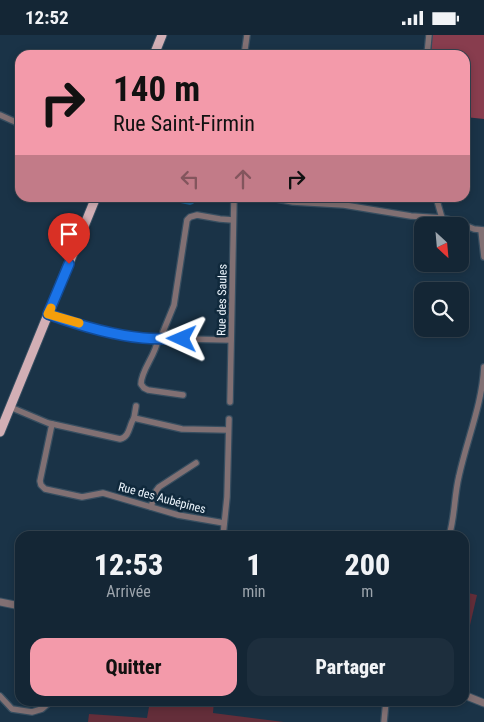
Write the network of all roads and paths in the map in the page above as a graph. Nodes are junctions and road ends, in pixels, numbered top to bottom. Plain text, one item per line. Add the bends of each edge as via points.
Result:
1 (162, 35) edge
2 (247, 35) edge
3 (429, 35) edge
4 (156, 50) edge
5 (246, 50) edge
6 (428, 50) edge
7 (0, 115) edge
8 (15, 122) edge
9 (94, 202) edge
10 (234, 202) edge
11 (293, 202) edge
12 (437, 202) edge
13 (426, 217) edge
14 (442, 217) edge
15 (233, 220) junction
16 (469, 227) edge
17 (482, 230) edge
18 (484, 257) edge
19 (48, 314) junction
20 (160, 339) junction
21 (231, 340) junction
22 (484, 367) edge
23 (183, 395) dead end
24 (230, 402) dead end
25 (136, 406) dead end
26 (10, 407) junction
27 (3, 417) edge
28 (134, 418) junction
29 (229, 419) dead end
30 (52, 424) junction
31 (228, 430) junction
32 (0, 432) edge
33 (196, 463) dead end
34 (151, 507) junction
35 (224, 523) junction
36 (223, 531) edge
37 (450, 531) edge
38 (0, 602) edge
39 (15, 605) edge
40 (0, 696) edge
41 (469, 697) edge
42 (484, 703) edge
43 (45, 706) edge
44 (386, 706) edge
45 (384, 722) edge

1 - 4 main road
2 - 5 street
3 - 6 street
7 - 8 street
9 - 19 main road
10 - 15 street, Rue des Saules
11 - 13 street via 344,205
12 - 14 street
15 - 20 street via 197,215 187,221 174,305
15 - 21 street, Rue des Saules
16 - 17 street
17 - 18 street
19 - 20 street via 100,330
19 - 26 main road
20 - 21 street
20 - 23 street via 141,385
21 - 24 street, Rue des Saules
22 - 37 street via 481,396 457,484
25 - 28 street
26 - 27 main road
26 - 30 street
27 - 32 main road
28 - 30 street via 124,439
28 - 31 street via 182,429
29 - 31 street
30 - 34 street, Rue des Aubépines via 40,479 42,487 82,497 103,493
31 - 35 street via 228,491
33 - 34 street via 161,486
34 - 35 street, Rue des Aubépines
35 - 36 street
38 - 39 street
40 - 43 street via 12,709 32,712
41 - 42 street
44 - 45 street

